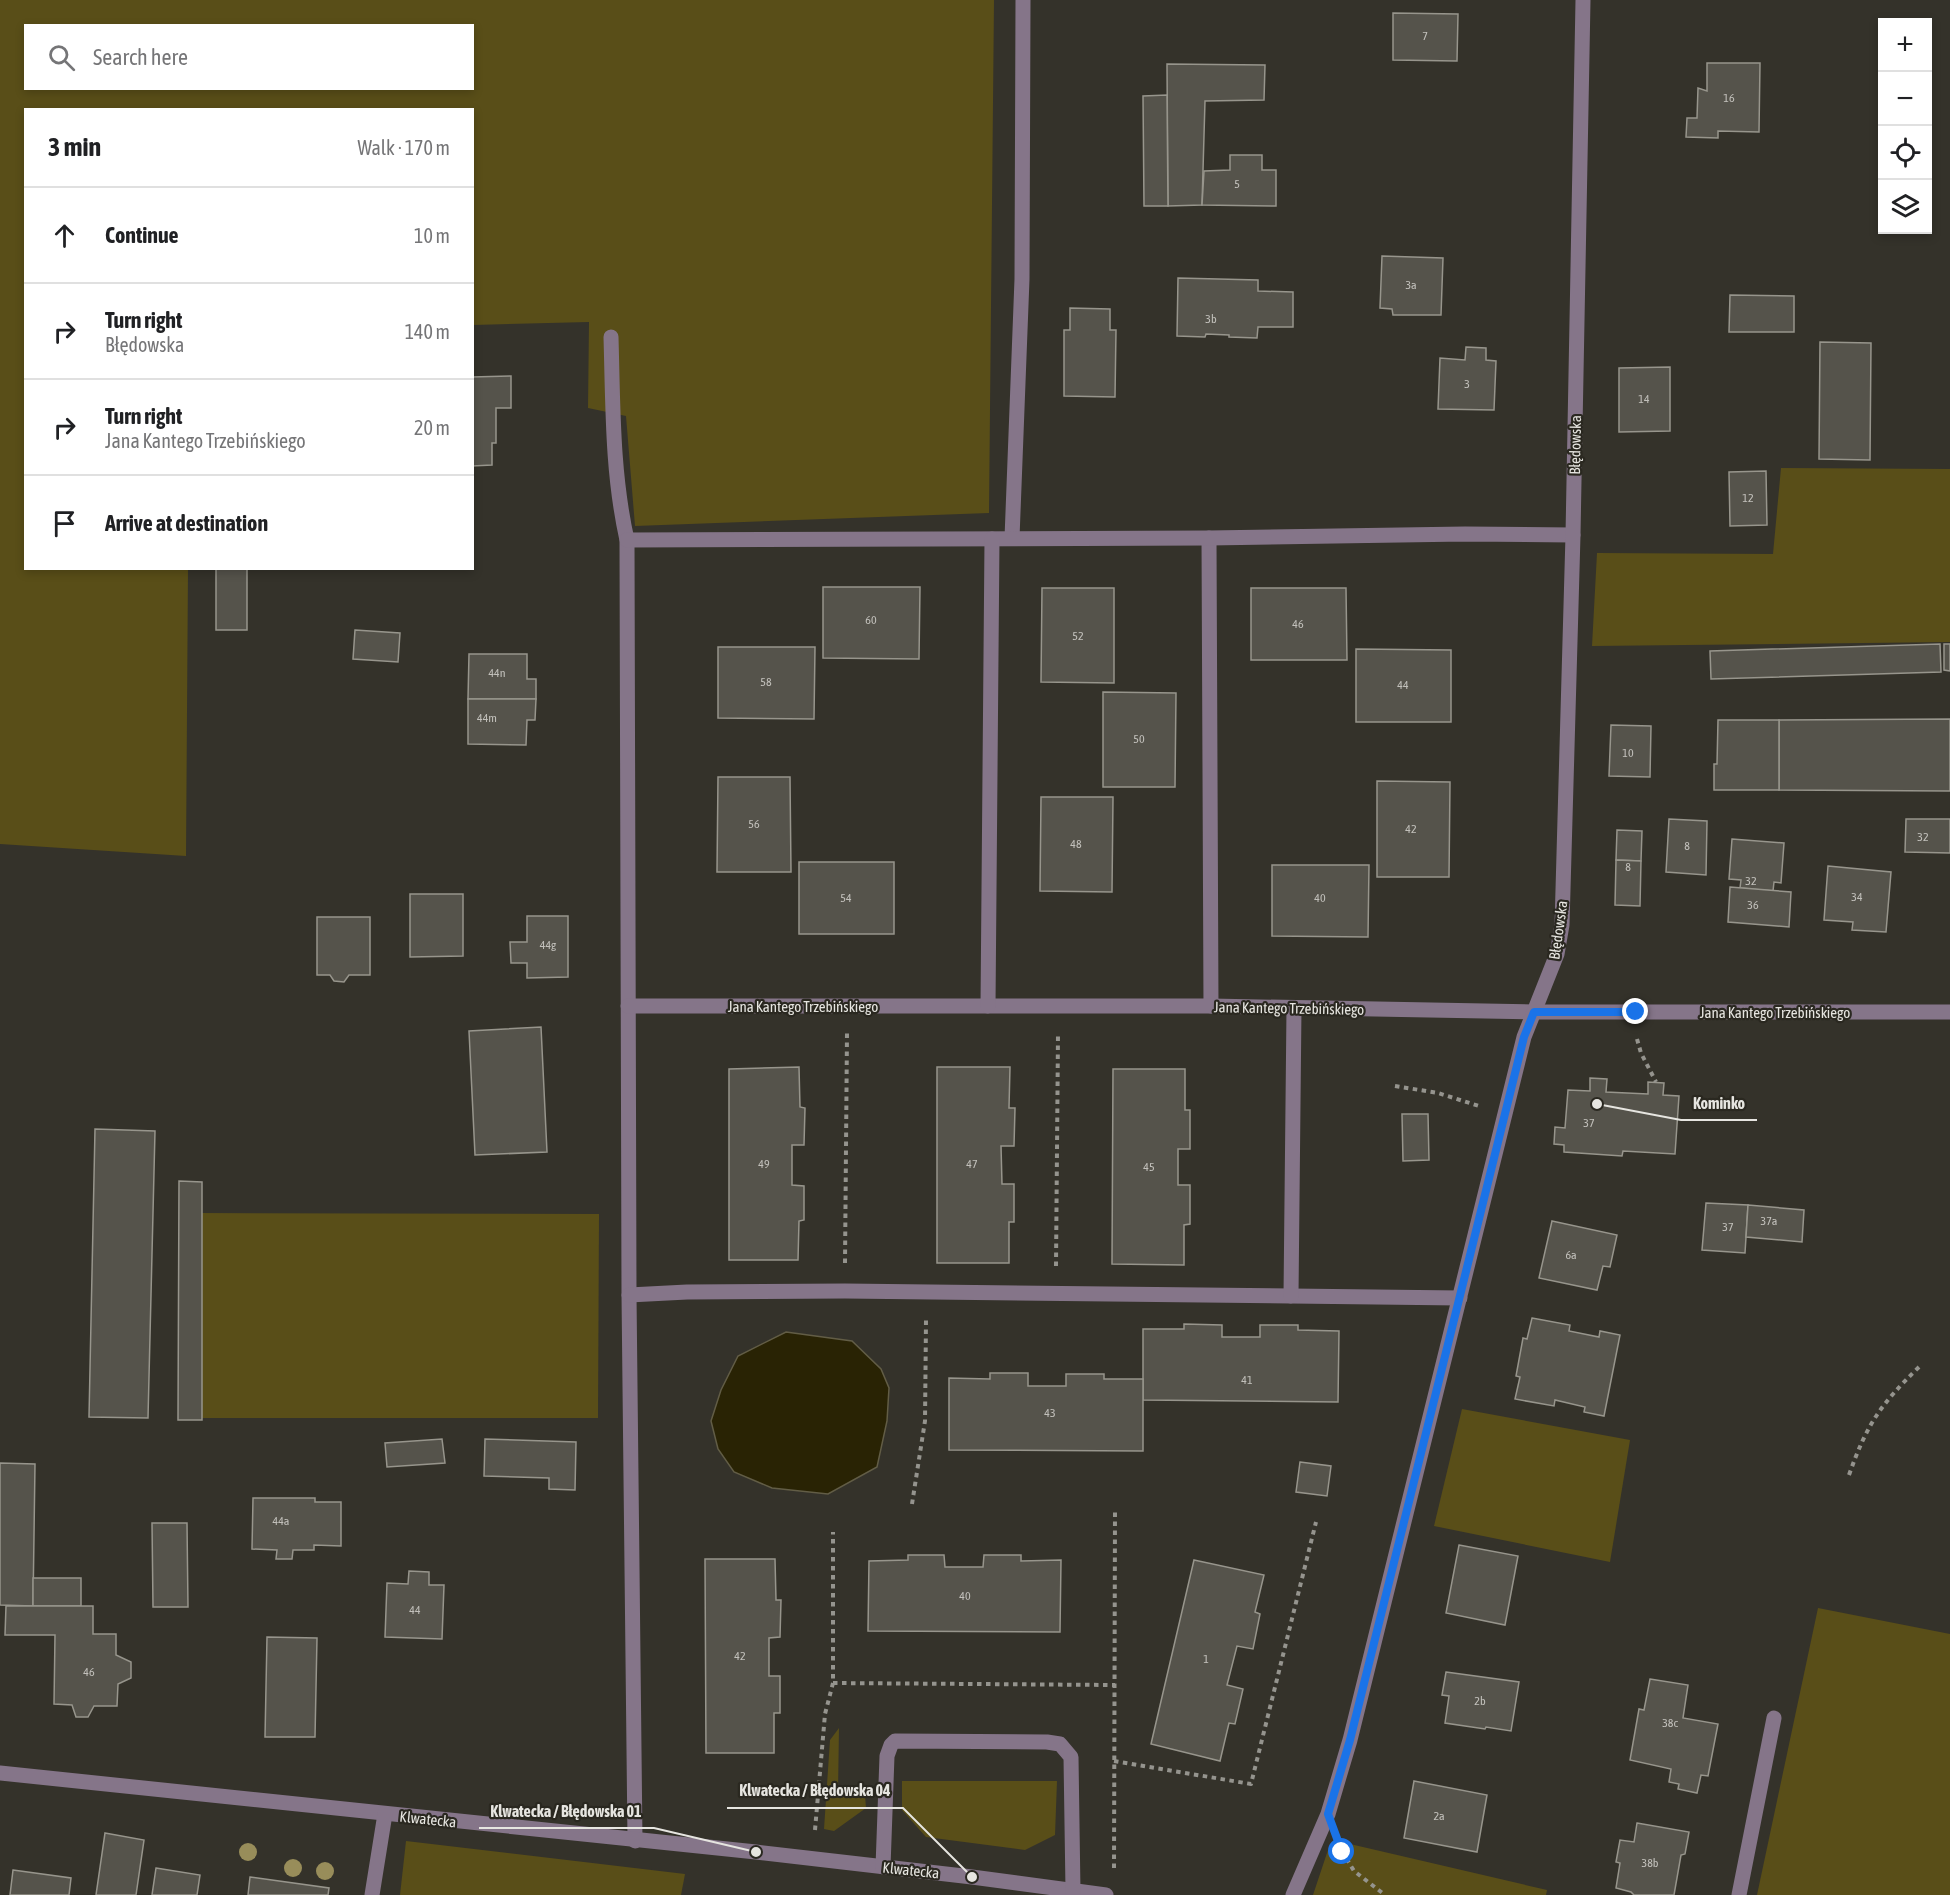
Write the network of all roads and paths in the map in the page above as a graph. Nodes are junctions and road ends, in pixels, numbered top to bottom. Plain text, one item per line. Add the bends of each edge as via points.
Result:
1 (1023, 0) edge
2 (1583, 0) edge
3 (611, 337) dead end
4 (1573, 535) junction
5 (1012, 538) junction
6 (1209, 538) junction
7 (992, 539) junction
8 (627, 540) junction
9 (628, 1006) junction
10 (988, 1006) junction
11 (1211, 1006) junction
12 (1294, 1008) junction
13 (1534, 1012) junction
14 (1636, 1012) junction
15 (1950, 1012) edge
16 (847, 1030) dead end
17 (1058, 1032) dead end
18 (1656, 1082) dead end
19 (1395, 1086) dead end
20 (1503, 1114) junction
21 (845, 1291) junction
22 (927, 1292) junction
23 (1056, 1294) junction
24 (629, 1295) junction
25 (1291, 1296) junction
26 (1460, 1298) junction
27 (1919, 1367) dead end
28 (1849, 1475) dead end
29 (912, 1504) dead end
30 (1115, 1512) dead end
31 (1316, 1522) dead end
32 (833, 1532) dead end
33 (833, 1683) junction
34 (1115, 1685) junction
35 (1774, 1718) dead end
36 (1114, 1761) junction
37 (0, 1773) edge
38 (385, 1814) junction
39 (1328, 1814) junction
40 (815, 1830) dead end
41 (635, 1840) junction
42 (883, 1867) junction
43 (1114, 1875) dead end
44 (1073, 1891) junction
45 (372, 1895) edge
46 (1106, 1895) edge
47 (1293, 1895) edge
48 (1385, 1895) edge
49 (1739, 1895) edge

1 - 5 street via 1022,279
2 - 4 street, Błędowska
3 - 8 street via 614,468
4 - 6 street
4 - 13 street, Błędowska via 1562,925 1557,954
5 - 6 street
5 - 7 street
6 - 11 street
7 - 8 street
7 - 10 street
8 - 9 street
9 - 10 street, Jana Kantego Trzebińskiego
9 - 24 street
10 - 11 street, Jana Kantego Trzebińskiego
11 - 12 street, Jana Kantego Trzebińskiego
12 - 13 street, Jana Kantego Trzebińskiego
12 - 25 street
13 - 14 street, Jana Kantego Trzebińskiego
13 - 20 street, Błędowska
14 - 15 street, Jana Kantego Trzebińskiego
14 - 18 path via 1637,1040
16 - 21 path
17 - 23 path
19 - 20 path via 1438,1093
20 - 26 street, Błędowska
21 - 22 street
21 - 24 street
22 - 23 street
22 - 29 path via 925,1421
23 - 25 street
24 - 41 street
25 - 26 street
26 - 39 street, Błędowska
27 - 28 path via 1874,1417
30 - 34 path
31 - 36 path via 1251,1785
32 - 33 path
33 - 34 path
33 - 40 path via 825,1714
34 - 36 path
35 - 49 street
36 - 43 path
37 - 38 street, Klwatecka
38 - 41 street, Klwatecka
38 - 45 street
39 - 47 street, Błędowska
39 - 48 path via 1342,1852 1354,1871
41 - 42 street, Klwatecka
42 - 44 street, Klwatecka
42 - 44 street via 887,1756 891,1744 1047,1742 1060,1744 1071,1757
44 - 46 street, Klwatecka

